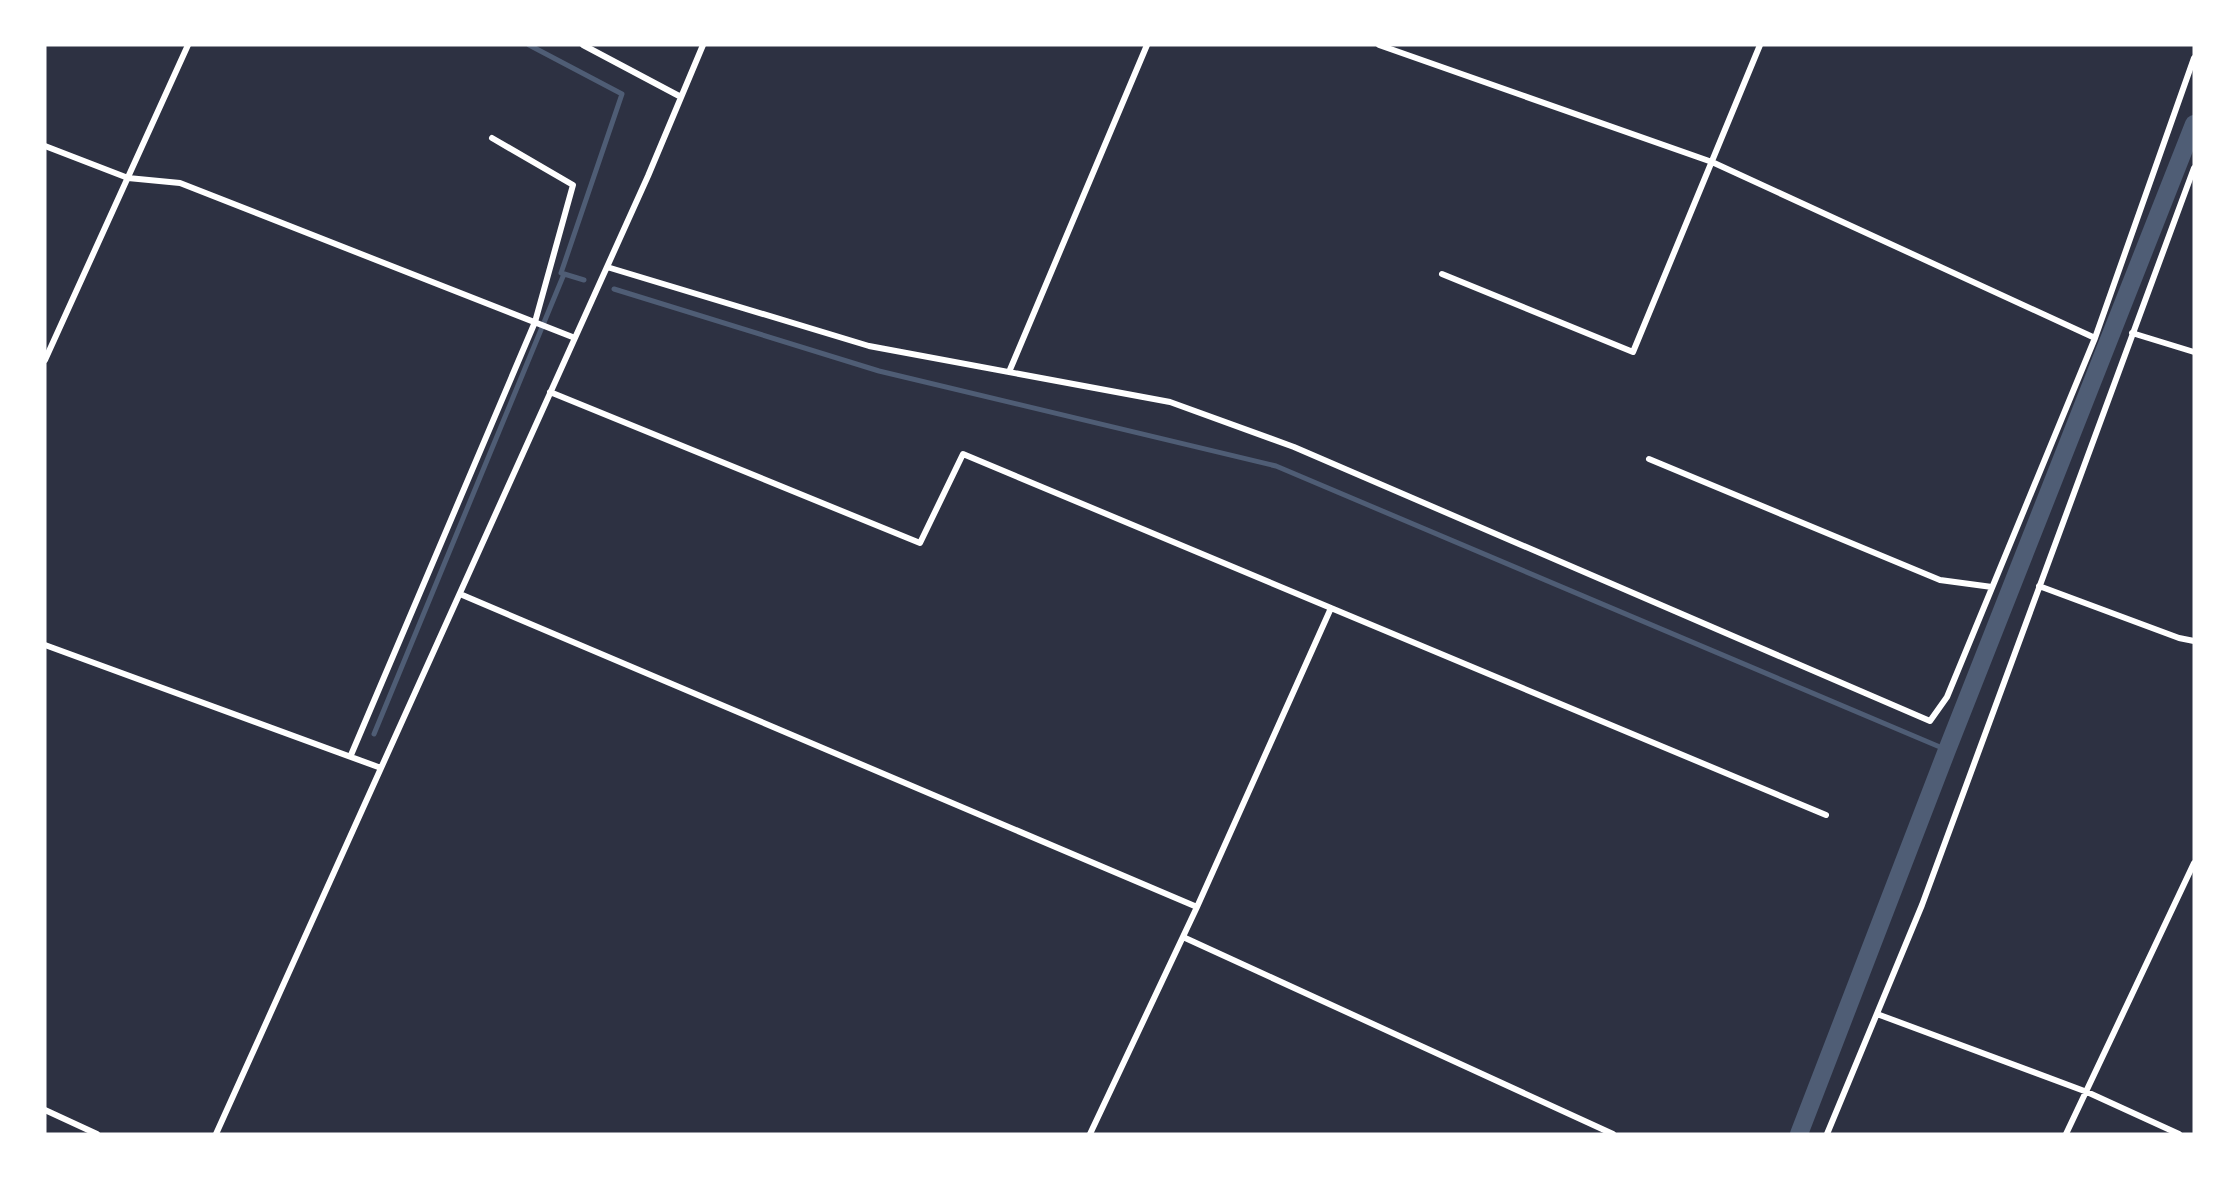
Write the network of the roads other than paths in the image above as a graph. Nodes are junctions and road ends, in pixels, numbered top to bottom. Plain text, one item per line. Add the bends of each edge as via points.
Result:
1 (188, 45) edge
2 (583, 45) edge
3 (703, 45) edge
4 (1147, 45) edge
5 (1379, 45) edge
6 (1760, 45) edge
7 (2194, 58) edge
8 (681, 97) junction
9 (492, 138) dead end
10 (45, 146) edge
11 (1712, 162) junction
12 (2194, 168) edge
13 (128, 178) junction
14 (607, 267) junction
15 (1442, 274) dead end
16 (535, 322) junction
17 (2132, 333) junction
18 (575, 338) junction
19 (2095, 338) junction
20 (2194, 352) edge
21 (45, 360) edge
22 (1009, 372) junction
23 (550, 393) junction
24 (1649, 459) dead end
25 (2039, 586) junction
26 (1992, 587) junction
27 (460, 594) junction
28 (1331, 608) junction
29 (2194, 641) edge
30 (45, 645) edge
31 (351, 755) junction
32 (381, 768) junction
33 (1826, 815) dead end
34 (2194, 864) edge
35 (1197, 907) junction
36 (1183, 937) junction
37 (1877, 1014) junction
38 (2087, 1092) junction
39 (45, 1110) edge
40 (97, 1134) edge
41 (216, 1134) edge
42 (1090, 1134) edge
43 (1613, 1134) edge
44 (1827, 1134) edge
45 (2066, 1134) edge
46 (2179, 1134) edge

1 - 13 street
2 - 8 street
3 - 8 street
4 - 22 street
5 - 11 street
6 - 11 street
7 - 19 street
8 - 14 street
9 - 16 street via 573,185
10 - 13 street
11 - 15 street via 1633,352
11 - 19 street
12 - 17 street
13 - 16 street via 180,183
13 - 21 street
14 - 18 street
14 - 22 street via 869,346
16 - 18 street
16 - 31 street
17 - 20 street
17 - 25 street
18 - 23 street
19 - 26 street
22 - 26 street via 1170,402 1294,447 1930,721 1947,697
23 - 27 street
23 - 28 street via 920,543 963,454
24 - 26 street via 1940,580
25 - 29 street
25 - 37 street via 1922,905
27 - 32 street
27 - 35 street
28 - 33 street
28 - 35 street
30 - 31 street
31 - 32 street
32 - 41 street
34 - 38 street
35 - 36 street
36 - 42 street
36 - 43 street
37 - 38 street
37 - 44 street
38 - 45 street
38 - 46 street
39 - 40 street

